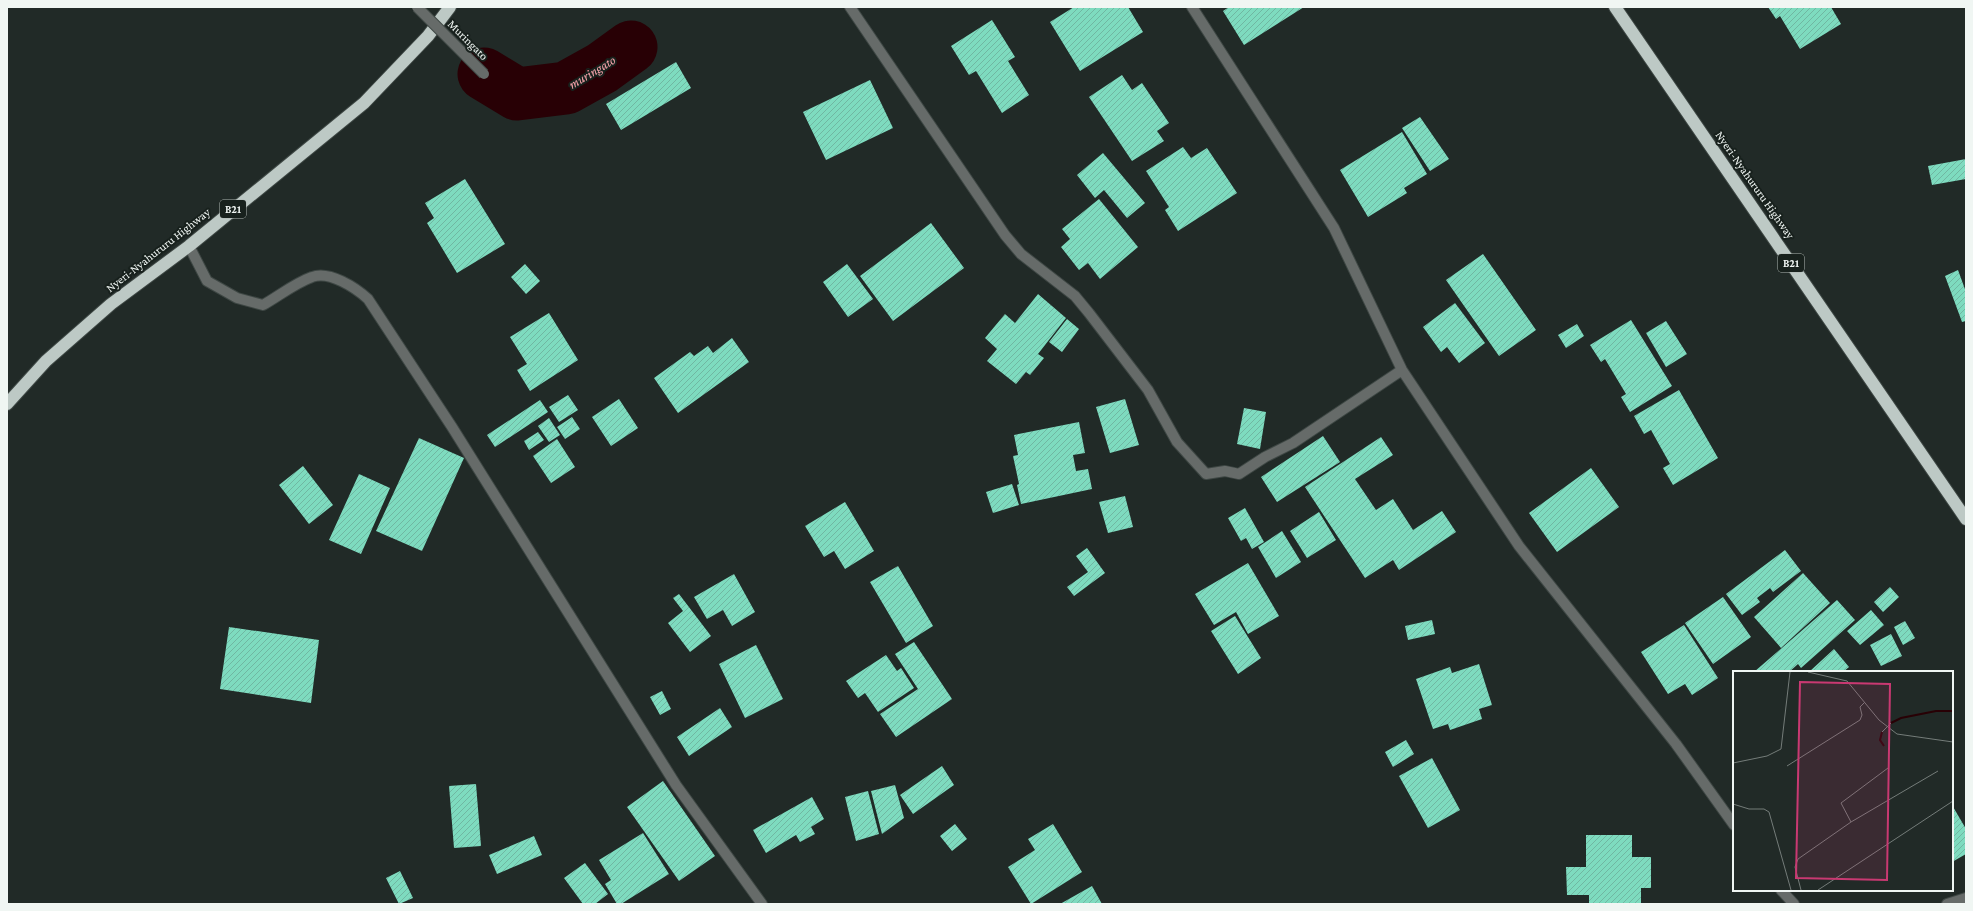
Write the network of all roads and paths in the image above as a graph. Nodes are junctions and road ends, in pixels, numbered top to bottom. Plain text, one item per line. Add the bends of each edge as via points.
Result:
1 (417, 7) edge
2 (450, 7) edge
3 (850, 7) edge
4 (1192, 7) edge
5 (1615, 7) edge
6 (484, 74) dead end
7 (189, 246) junction
8 (1402, 370) junction
9 (7, 404) edge
10 (1966, 519) edge
11 (1733, 824) edge
12 (1782, 891) edge
13 (1966, 898) edge
14 (762, 904) edge
15 (1794, 904) edge
16 (1947, 904) edge

1 - 6 street, Muringato, bridge
2 - 7 highway, Nyeri-Nyahururu Highway / B21 via 428,36 364,103
3 - 8 street via 1005,235 1021,254 1075,296 1148,390 1177,442 1206,474 1225,471 1239,474 1292,443
4 - 8 street via 1334,228
5 - 10 highway, Nyeri-Nyahururu Highway / B21
7 - 9 highway, Nyeri-Nyahururu Highway / B21 via 111,304 46,361
7 - 14 street via 207,281 237,298 263,305 314,276 342,281 368,299 452,427 676,785
8 - 11 street via 1519,546 1676,744
12 - 15 street
13 - 16 street

